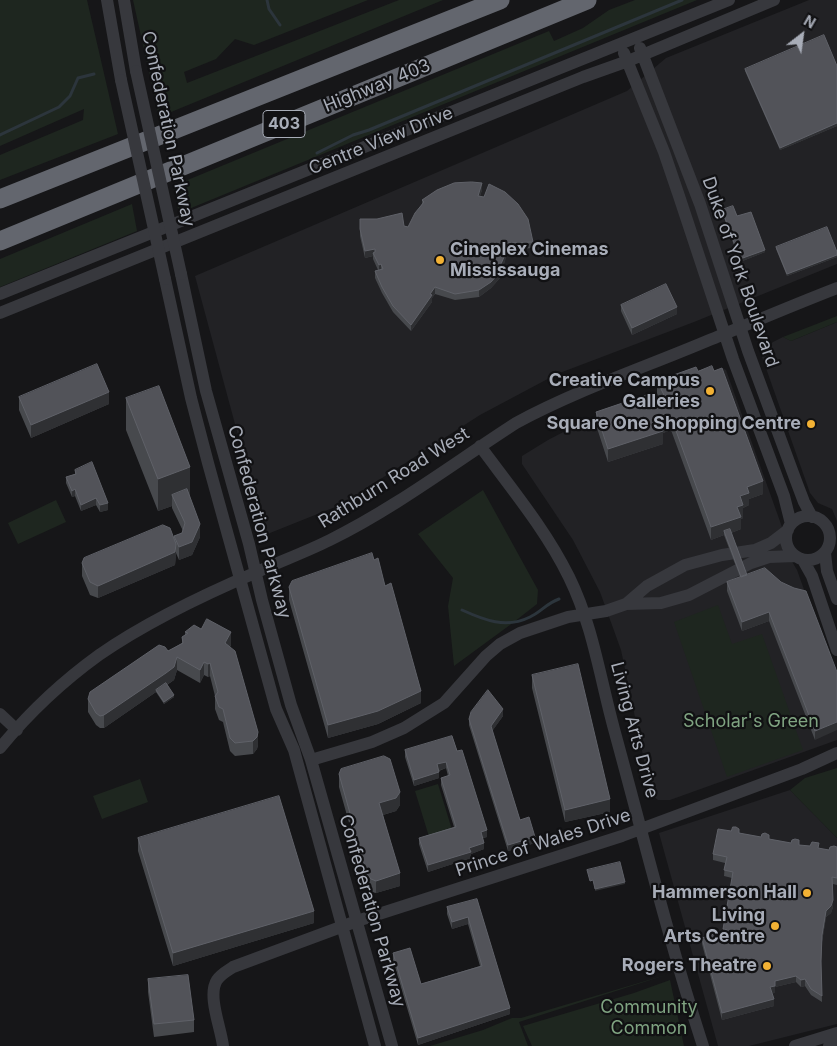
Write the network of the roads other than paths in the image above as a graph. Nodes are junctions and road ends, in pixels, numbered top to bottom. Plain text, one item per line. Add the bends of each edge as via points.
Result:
1 (107, 0) edge
2 (124, 0) edge
3 (500, 0) edge
4 (588, 0) edge
5 (729, 0) edge
6 (774, 0) edge
7 (636, 37) junction
8 (620, 44) junction
9 (643, 54) junction
10 (628, 61) junction
11 (0, 199) edge
12 (0, 241) edge
13 (837, 288) edge
14 (0, 294) edge
15 (0, 314) edge
16 (741, 327) junction
17 (725, 334) junction
18 (480, 446) junction
19 (812, 517) junction
20 (789, 527) junction
21 (825, 553) junction
22 (799, 558) junction
23 (256, 572) junction
24 (241, 579) junction
25 (837, 599) edge
26 (626, 604) junction
27 (585, 614) junction
28 (837, 650) edge
29 (0, 714) edge
30 (17, 730) junction
31 (0, 748) edge
32 (837, 753) edge
33 (311, 760) junction
34 (641, 830) junction
35 (357, 920) junction
36 (342, 926) junction
37 (837, 1033) edge
38 (837, 1044) edge
39 (223, 1046) edge
40 (375, 1046) edge
41 (392, 1046) edge
42 (703, 1046) edge
43 (795, 1046) edge
44 (828, 1046) edge

1 - 24 street, Confederation Parkway, bridge via 121,80 191,398
2 - 23 street, Confederation Parkway, bridge via 136,71 206,390
3 - 11 highway, Highway 403 / 403
4 - 12 highway, Highway 403 / 403
5 - 7 street, Centre View Drive
6 - 9 street, Centre View Drive
7 - 8 street, Centre View Drive
7 - 9 street, Duke of York Boulevard
8 - 10 street, Duke of York Boulevard
8 - 14 street, Centre View Drive
9 - 10 street, Centre View Drive
9 - 16 street, Duke of York Boulevard via 700,204
10 - 15 street, Centre View Drive
10 - 17 street, Duke of York Boulevard via 667,161
13 - 16 street, Rathburn Road West
16 - 17 street, Rathburn Road West
16 - 19 street, Duke of York Boulevard
17 - 18 street, Rathburn Road West via 564,399
17 - 20 street, Duke of York Boulevard via 784,496
18 - 23 street, Rathburn Road West via 366,521 329,541
18 - 27 street, Living Arts Drive via 550,543
19 - 20 street via 797,519
19 - 21 street via 821,520 829,531 830,544
20 - 22 street via 787,544
20 - 26 street via 771,543 755,550 685,565 647,586
21 - 22 street via 811,560
21 - 25 street via 827,571
22 - 26 street via 769,557 751,563 689,596 661,604
22 - 28 street via 812,576
23 - 24 street, Rathburn Road West
23 - 33 street, Confederation Parkway via 291,705
24 - 30 street, Rathburn Road West via 157,620 100,655
24 - 36 street, Confederation Parkway via 276,708 294,750
26 - 27 street
27 - 33 street via 520,633 500,644 444,703 404,728 372,742
27 - 34 street, Living Arts Drive
29 - 30 street
30 - 31 street, Rathburn Road West
32 - 34 street, Prince of Wales Drive
33 - 35 street, Confederation Parkway
34 - 35 street, Prince of Wales Drive
34 - 42 street, Living Arts Drive via 679,973
35 - 36 street, Prince of Wales Drive
35 - 41 street, Confederation Parkway
36 - 39 street, Prince of Wales Drive via 221,974 216,982 214,1006
36 - 40 street, Confederation Parkway
37 - 43 street
38 - 44 street

